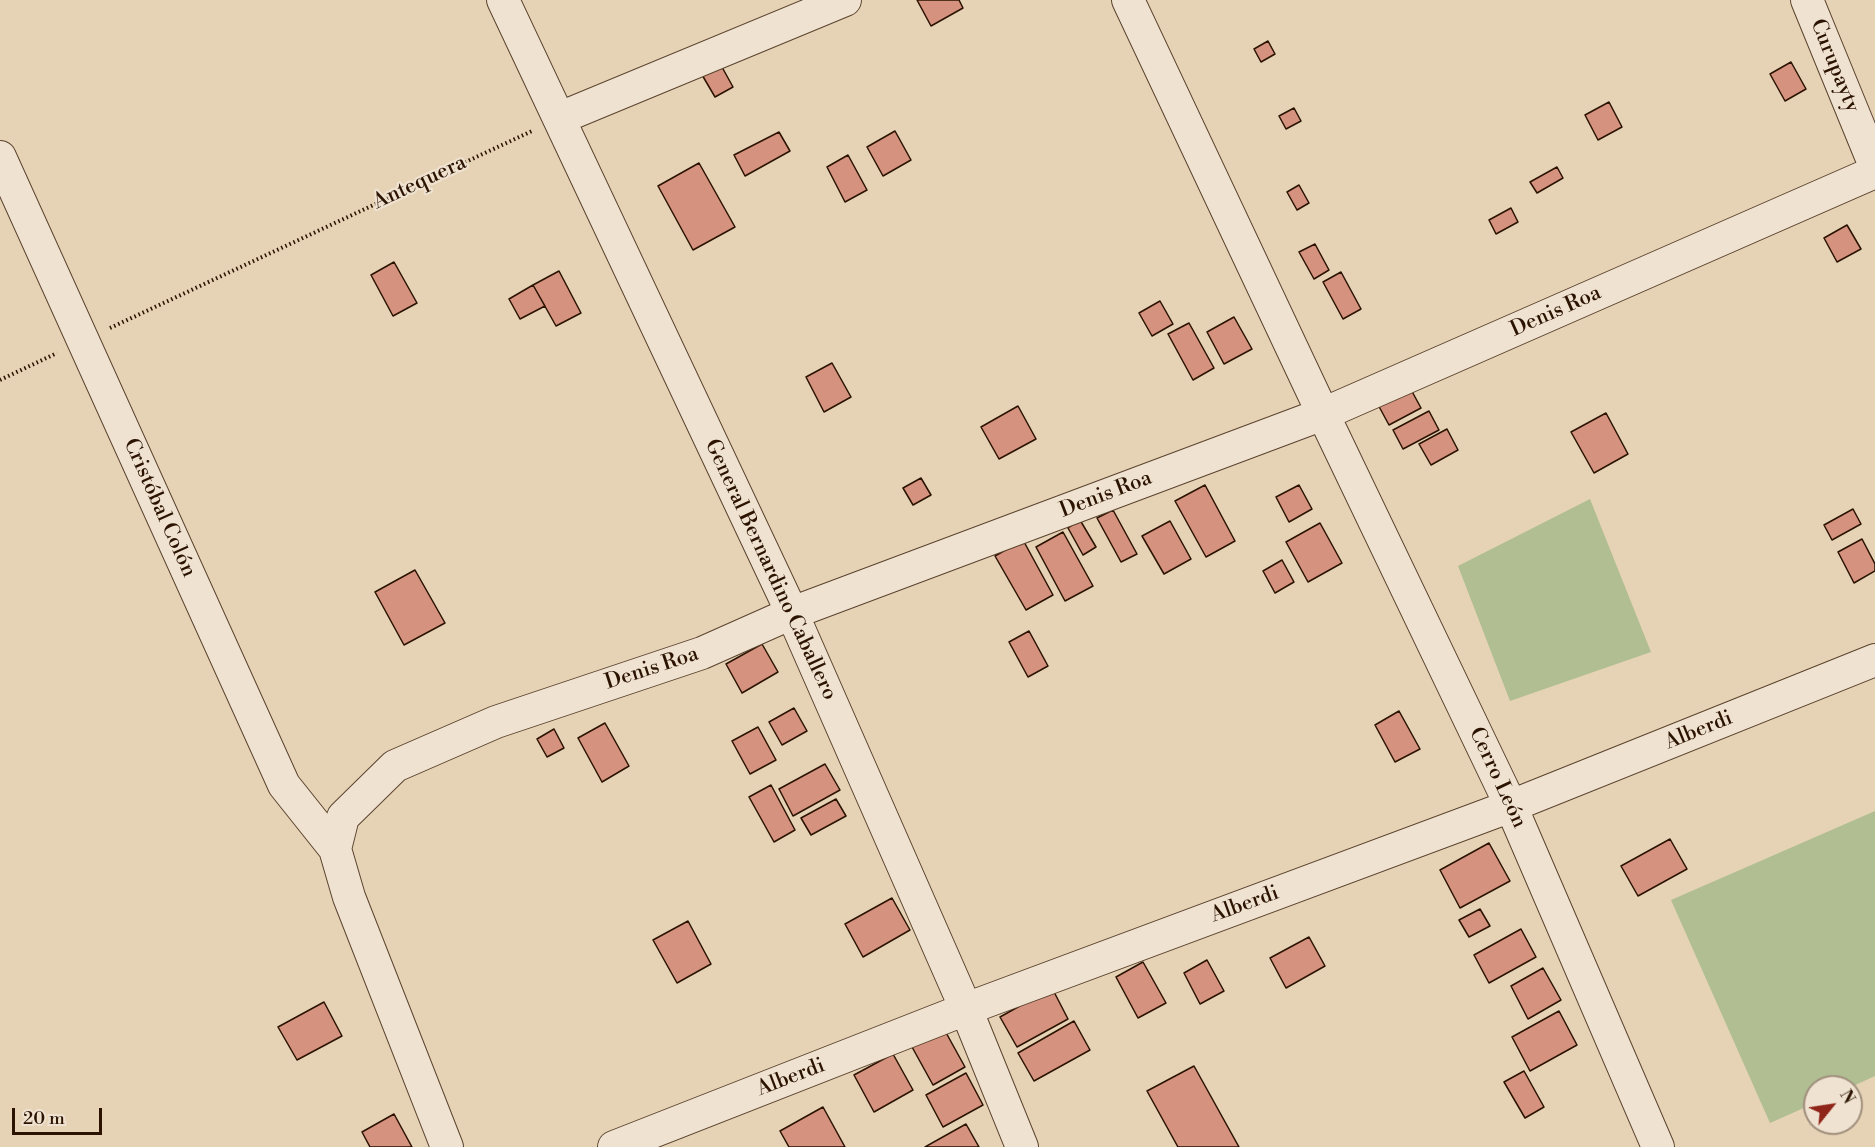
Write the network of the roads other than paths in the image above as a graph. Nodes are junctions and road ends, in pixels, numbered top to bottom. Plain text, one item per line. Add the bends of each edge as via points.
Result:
1 (503, 0) edge
2 (845, 0) edge
3 (1128, 0) edge
4 (1807, 0) edge
5 (560, 118) junction
6 (0, 157) edge
7 (1875, 165) edge
8 (1875, 172) edge
9 (1323, 414) junction
10 (792, 613) junction
11 (1875, 660) edge
12 (1511, 806) junction
13 (334, 849) junction
14 (966, 1009) junction
15 (447, 1147) edge
16 (614, 1147) edge
17 (1022, 1147) edge
18 (1658, 1147) edge

1 - 5 street, General Bernardino Caballero
2 - 5 street
3 - 9 street, Cerro León
4 - 7 street, Curupayty
5 - 10 street, General Bernardino Caballero
6 - 13 street, Cristóbal Colón via 284,785
8 - 9 street, Denis Roa
9 - 10 street, Denis Roa
9 - 12 street, Cerro León
10 - 13 street, Denis Roa via 702,653 496,722 395,766 343,817
10 - 14 street, General Bernardino Caballero
11 - 12 street, Alberdi
12 - 14 street, Alberdi
12 - 18 street, Cerro León
13 - 15 street
14 - 16 street, Alberdi
14 - 17 street, General Bernardino Caballero

